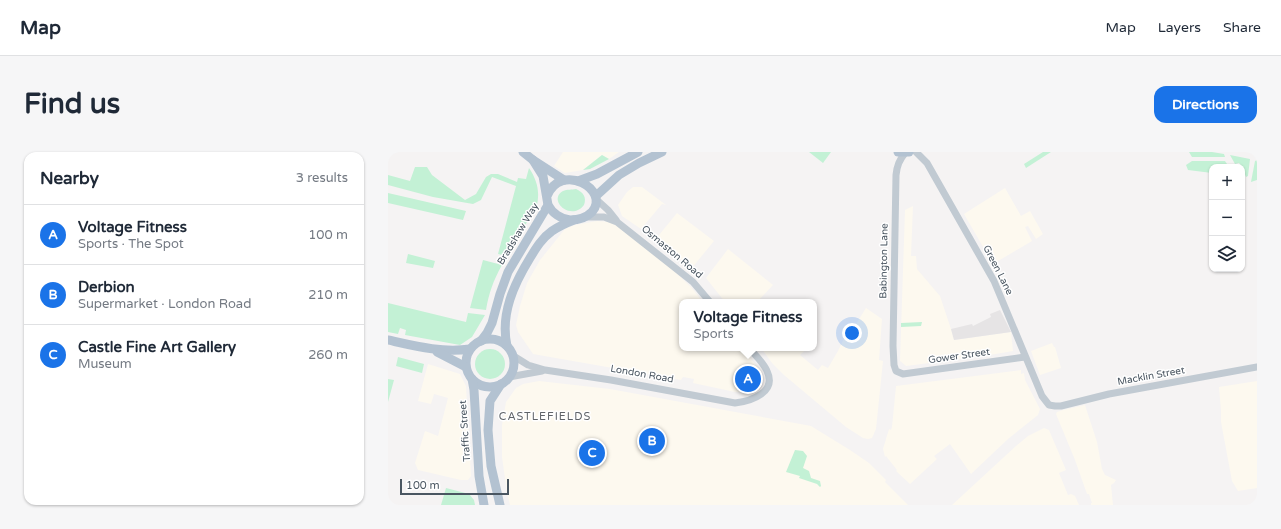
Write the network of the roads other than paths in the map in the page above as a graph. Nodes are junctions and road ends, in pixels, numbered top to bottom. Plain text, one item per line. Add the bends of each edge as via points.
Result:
1 (523, 152) edge
2 (638, 152) edge
3 (662, 152) edge
4 (898, 152) edge
5 (906, 152) edge
6 (909, 152) edge
7 (916, 152) edge
8 (533, 160) junction
9 (564, 180) junction
10 (578, 180) junction
11 (596, 198) junction
12 (548, 200) junction
13 (586, 217) junction
14 (575, 220) junction
15 (617, 222) junction
16 (707, 299) edge
17 (388, 340) edge
18 (481, 341) junction
19 (506, 346) junction
20 (430, 349) junction
21 (470, 349) junction
22 (752, 351) edge
23 (512, 355) junction
24 (1025, 357) junction
25 (466, 367) junction
26 (1257, 367) edge
27 (545, 370) junction
28 (896, 371) joint
29 (509, 377) junction
30 (472, 379) junction
31 (501, 384) junction
32 (1049, 405) joint
33 (484, 505) edge
34 (500, 505) edge

1 - 8 main road
2 - 10 main road via 597,174
3 - 11 main road via 619,175
4 - 5 main road
5 - 6 main road
5 - 28 street, Babington Lane via 897,166 893,356
7 - 24 street, Green Lane via 928,163 994,281
8 - 9 main road
8 - 12 main road via 543,176
9 - 10 main road
9 - 12 main road via 553,186
10 - 11 main road via 589,187
11 - 13 main road via 597,205
11 - 15 street, Osmaston Road
12 - 14 main road via 552,212 567,220
12 - 18 main road, Bradshaw Way via 508,272 492,324
13 - 14 main road
13 - 15 street, Osmaston Road via 604,217
14 - 19 main road via 560,226 548,235 538,245 522,271 513,290 506,316
15 - 16 street, Osmaston Road via 693,282
17 - 20 main road
18 - 19 main road via 498,340
18 - 21 main road
19 - 23 main road
20 - 21 main road
20 - 25 main road
21 - 25 main road via 466,357
22 - 27 street, London Road via 767,371 769,381 760,395 735,403
23 - 27 street, London Road via 531,366
23 - 29 main road via 513,366
24 - 28 street, Gower Street via 903,374
24 - 32 street, Green Lane via 1042,396
25 - 30 main road
26 - 32 street, Macklin Street via 1109,394 1061,406
27 - 29 street, London Road
29 - 31 main road
30 - 31 main road via 486,387
30 - 33 main road, Traffic Street via 479,476
31 - 34 main road via 490,401 488,430 491,466

